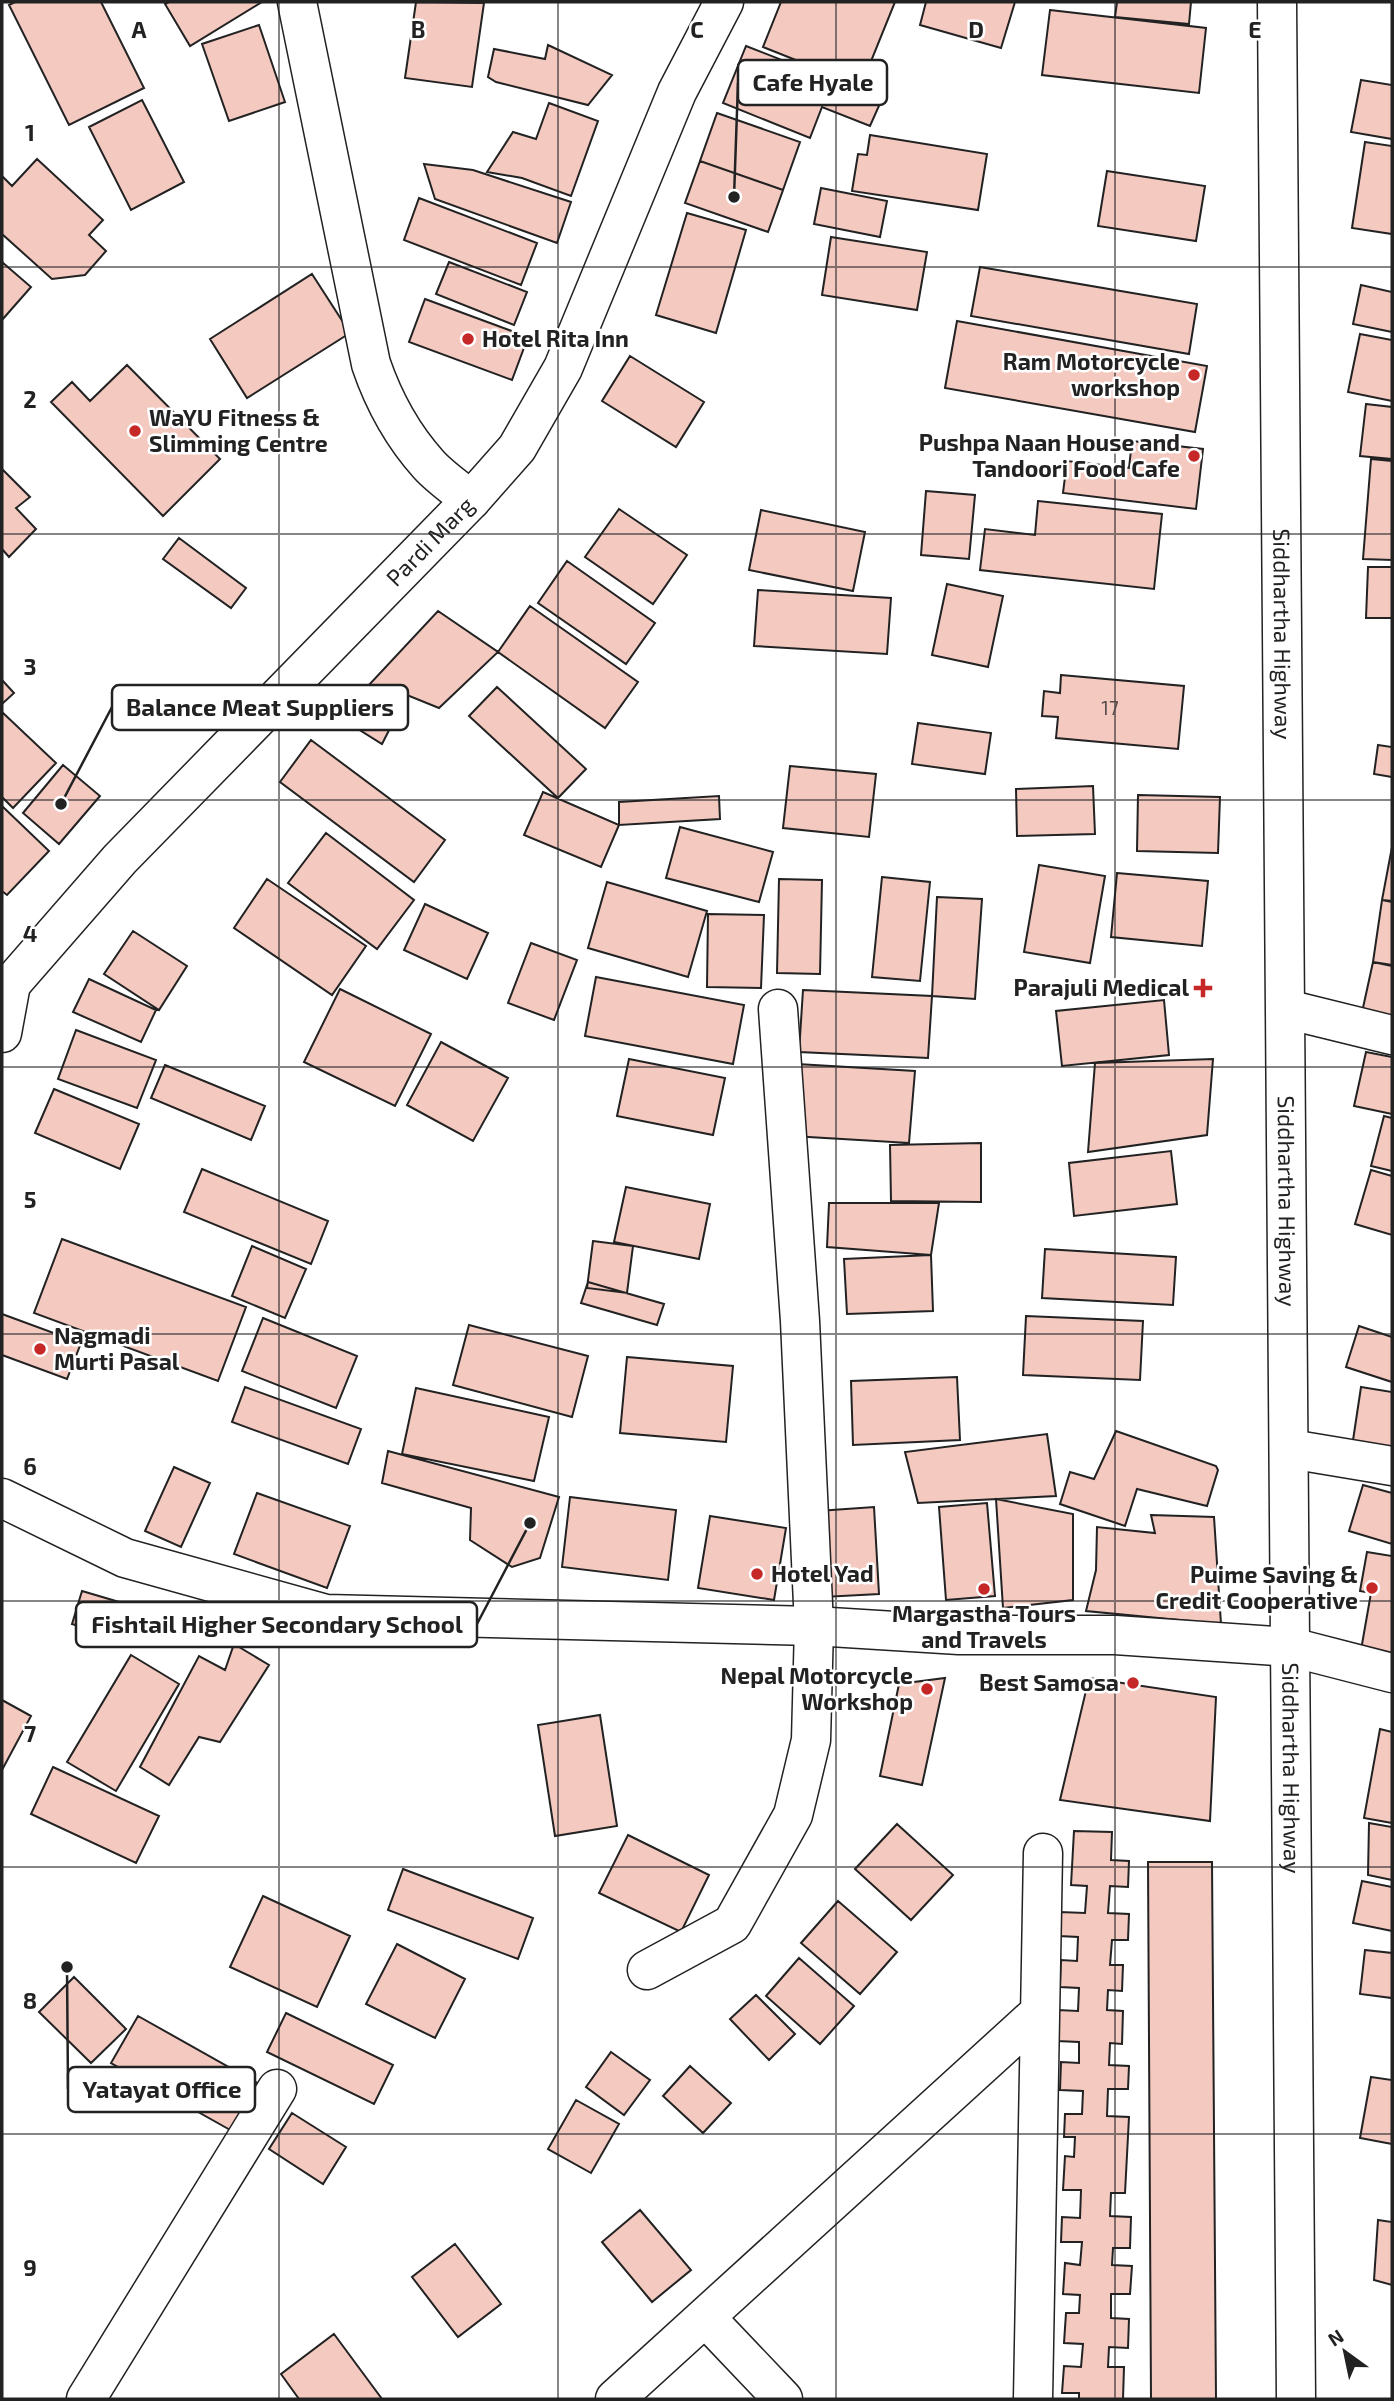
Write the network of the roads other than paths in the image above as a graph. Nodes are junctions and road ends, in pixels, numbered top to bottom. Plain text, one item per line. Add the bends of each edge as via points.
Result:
1 (297, 2) edge
2 (724, 2) edge
3 (1277, 2) edge
4 (471, 500) junction
5 (6, 986) edge
6 (778, 1009) dead end
7 (1286, 1009) junction
8 (2, 1033) edge
9 (1392, 1035) edge
10 (1290, 1449) junction
11 (1392, 1466) edge
12 (2, 1498) edge
13 (814, 1626) junction
14 (1291, 1647) junction
15 (1392, 1672) edge
16 (1043, 1853) dead end
17 (648, 1970) dead end
18 (1040, 2012) junction
19 (277, 2089) dead end
20 (705, 2317) junction
21 (86, 2399) edge
22 (615, 2399) edge
23 (783, 2399) edge
24 (1033, 2399) edge
25 (1296, 2399) edge

1 - 4 main road via 371,365 383,398 404,433 430,466
2 - 4 main road, Pardi Marg via 677,92 563,368 517,448
3 - 7 main road, Siddhartha Highway
4 - 5 main road, Pardi Marg via 120,859
5 - 8 main road
6 - 13 main road via 800,1321
7 - 9 main road
7 - 10 main road, Siddhartha Highway
10 - 11 main road
10 - 14 main road, Siddhartha Highway
12 - 13 main road via 125,1558 326,1614
13 - 14 main road
13 - 17 main road via 811,1740 793,1815 732,1924
14 - 15 main road
14 - 25 main road, Siddhartha Highway
16 - 18 main road
18 - 20 main road
18 - 24 main road
19 - 21 main road
20 - 22 main road
20 - 23 main road

